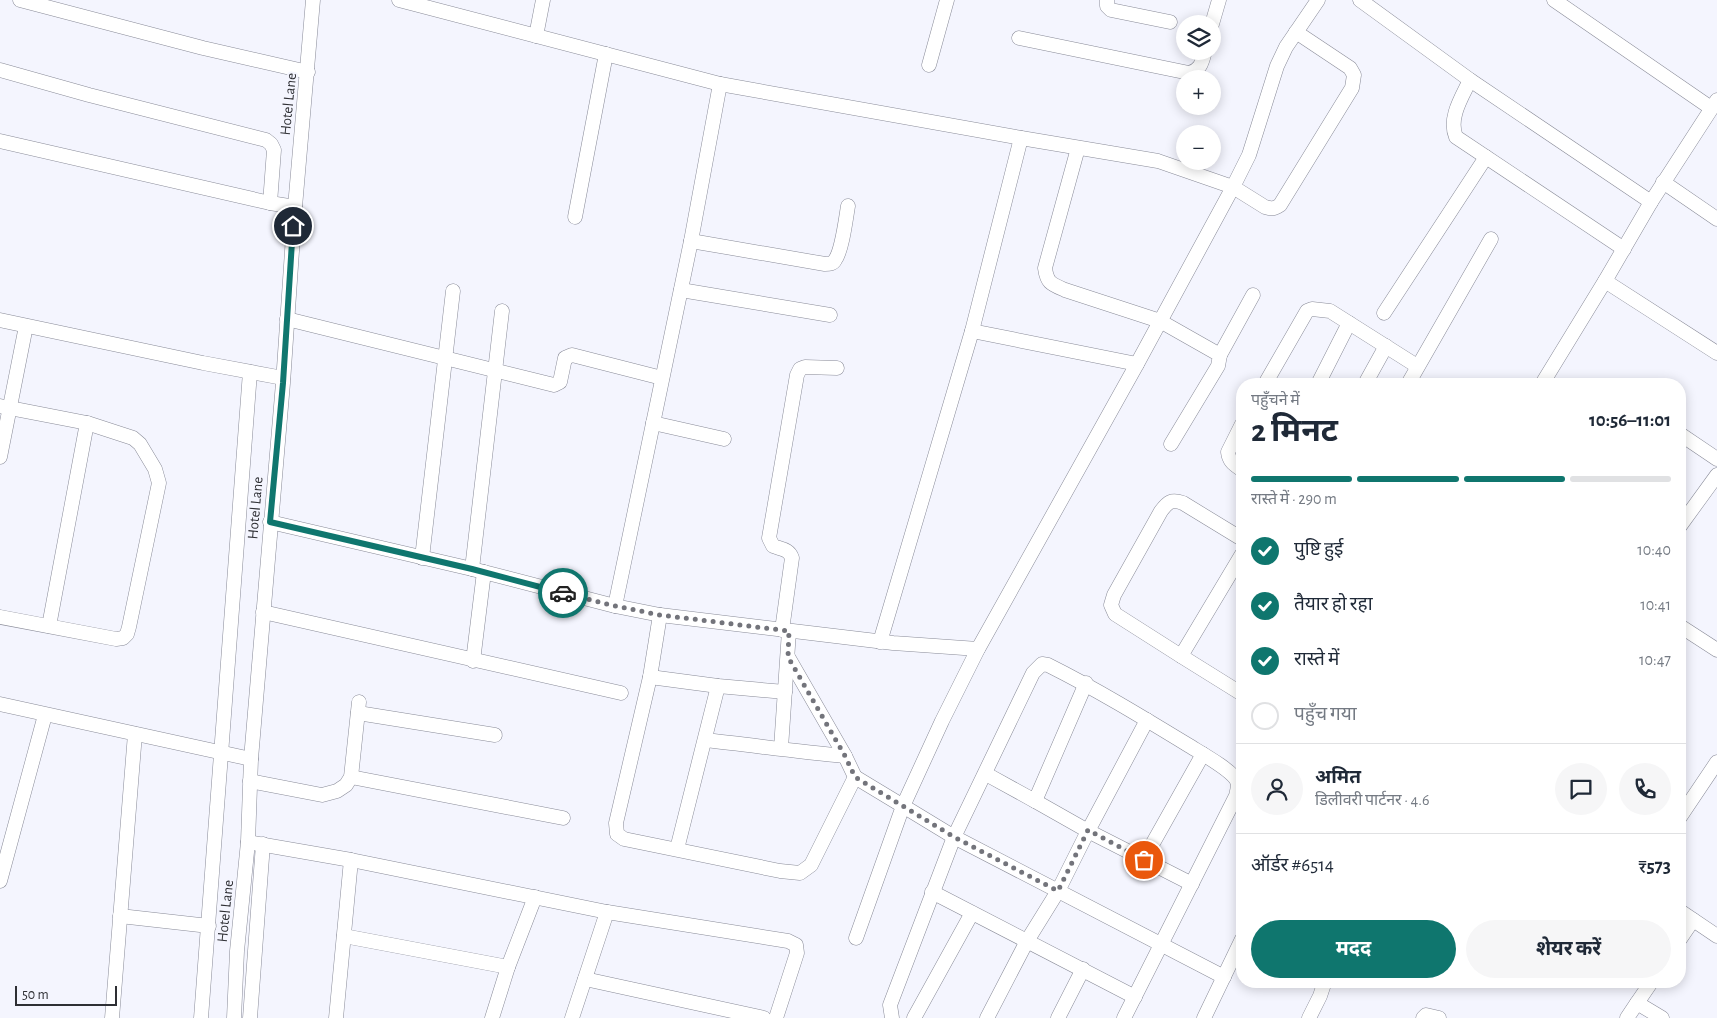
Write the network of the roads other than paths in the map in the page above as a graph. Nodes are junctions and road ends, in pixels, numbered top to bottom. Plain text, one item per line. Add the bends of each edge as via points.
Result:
1 (20, 0) edge
2 (314, 0) edge
3 (399, 0) edge
4 (543, 0) edge
5 (947, 0) edge
6 (1107, 0) edge
7 (1219, 0) edge
8 (1318, 0) edge
9 (1360, 0) edge
10 (1554, 0) edge
11 (427, 4) edge
12 (1215, 15) edge
13 (1170, 22) dead end
14 (1296, 32) junction
15 (536, 36) junction
16 (1019, 38) dead end
17 (606, 54) junction
18 (1202, 60) edge
19 (929, 65) dead end
20 (295, 69) junction
21 (0, 70) edge
22 (1470, 80) junction
23 (720, 84) junction
24 (1714, 104) edge
25 (1020, 138) junction
26 (0, 141) edge
27 (1078, 148) junction
28 (1486, 157) junction
29 (1663, 182) junction
30 (1233, 187) junction
31 (1651, 202) junction
32 (282, 205) junction
33 (848, 206) dead end
34 (575, 218) dead end
35 (1717, 219) edge
36 (1492, 239) dead end
37 (691, 241) junction
38 (1624, 249) junction
39 (1605, 281) junction
40 (681, 290) junction
41 (452, 291) dead end
42 (1253, 295) dead end
43 (502, 311) dead end
44 (1384, 313) dead end
45 (830, 315) dead end
46 (287, 319) junction
47 (0, 320) edge
48 (1160, 321) junction
49 (1349, 323) junction
50 (26, 326) junction
51 (972, 331) junction
52 (1386, 346) junction
53 (1717, 353) edge
54 (1220, 356) junction
55 (445, 359) junction
56 (1137, 364) junction
57 (1417, 366) junction
58 (838, 368) dead end
59 (494, 371) junction
60 (267, 375) junction
61 (662, 378) junction
62 (1269, 378) edge
63 (1321, 378) edge
64 (1368, 378) edge
65 (1411, 378) edge
66 (1546, 378) edge
67 (5, 407) edge
68 (87, 423) junction
69 (653, 423) junction
70 (1236, 436) edge
71 (1686, 438) edge
72 (724, 439) dead end
73 (1171, 444) dead end
74 (0, 458) edge
75 (1717, 459) edge
76 (1236, 466) edge
77 (1717, 475) edge
78 (1686, 518) edge
79 (270, 522) junction
80 (1236, 535) edge
81 (422, 558) junction
82 (1236, 564) edge
83 (478, 571) junction
84 (615, 606) junction
85 (263, 612) junction
86 (660, 615) junction
87 (0, 617) edge
88 (49, 626) junction
89 (1686, 629) edge
90 (785, 631) junction
91 (880, 642) junction
92 (1715, 644) edge
93 (978, 649) junction
94 (1180, 656) junction
95 (788, 657) junction
96 (473, 661) junction
97 (650, 676) junction
98 (1086, 683) junction
99 (718, 686) junction
100 (1236, 690) edge
101 (785, 692) junction
102 (621, 694) dead end
103 (0, 704) edge
104 (45, 715) junction
105 (1147, 720) junction
106 (134, 734) junction
107 (495, 736) dead end
108 (705, 740) junction
109 (781, 748) junction
110 (223, 753) junction
111 (1203, 754) junction
112 (845, 756) junction
113 (246, 758) junction
114 (1717, 762) edge
115 (986, 774) junction
116 (351, 777) junction
117 (855, 777) junction
118 (1236, 780) edge
119 (250, 781) junction
120 (1236, 796) edge
121 (1035, 800) junction
122 (903, 806) junction
123 (1686, 807) edge
124 (563, 818) dead end
125 (1088, 830) junction
126 (954, 837) junction
127 (248, 842) junction
128 (263, 844) junction
129 (677, 849) junction
130 (351, 860) junction
131 (1144, 860) junction
132 (0, 881) edge
133 (1192, 884) junction
134 (1058, 891) junction
135 (932, 892) junction
136 (535, 897) junction
137 (607, 912) junction
138 (972, 912) junction
139 (120, 916) junction
140 (1686, 916) edge
141 (1693, 920) junction
142 (209, 926) junction
143 (1686, 930) edge
144 (344, 936) junction
145 (1717, 936) edge
146 (856, 938) dead end
147 (1027, 941) junction
148 (1162, 945) junction
149 (1236, 952) edge
150 (508, 967) junction
151 (1082, 969) junction
152 (1224, 977) junction
153 (585, 979) junction
154 (1323, 988) edge
155 (1647, 988) edge
156 (1135, 996) junction
157 (1637, 1003) junction
158 (112, 1018) edge
159 (201, 1018) edge
160 (234, 1018) edge
161 (250, 1018) edge
162 (336, 1018) edge
163 (492, 1018) edge
164 (572, 1018) edge
165 (764, 1018) edge
166 (776, 1018) edge
167 (892, 1018) edge
168 (914, 1018) edge
169 (987, 1018) edge
170 (1058, 1018) edge
171 (1124, 1018) edge
172 (1204, 1018) edge
173 (1309, 1018) edge
174 (1423, 1018) edge
175 (1439, 1018) edge
176 (1627, 1018) edge
177 (1662, 1018) edge

1 - 20 street
2 - 20 street, Hotel Lane
3 - 11 street
4 - 15 street
5 - 19 street
6 - 13 street via 1111,10
7 - 12 street
8 - 14 street
9 - 22 street
10 - 24 street
11 - 15 street
14 - 30 street via 1277,66 1249,155
14 - 30 street via 1350,68 1354,74 1352,88 1280,205 1265,207
15 - 17 street
16 - 18 street via 1189,73 1196,72
17 - 23 street
17 - 34 street
20 - 32 street, Hotel Lane
21 - 32 street via 266,140 274,150
22 - 28 street via 1453,120 1453,130 1456,137
22 - 31 street
23 - 25 street
23 - 37 street
24 - 29 street
25 - 27 street
25 - 51 street
26 - 32 street
27 - 30 street via 1158,161
27 - 48 street via 1045,268 1046,276 1050,283 1064,290
28 - 38 street
28 - 44 street
29 - 31 street
29 - 35 street
30 - 48 street
31 - 38 street
32 - 46 street, Hotel Lane
33 - 37 street via 839,252 831,264
36 - 57 street
37 - 40 street
38 - 39 street
39 - 53 street
39 - 66 street
40 - 45 street
40 - 61 street
41 - 55 street
42 - 54 street
43 - 59 street
46 - 55 street
46 - 60 street, Hotel Lane
47 - 50 street
48 - 54 street
48 - 56 street
49 - 52 street
49 - 62 street via 1330,310 1307,311
49 - 63 street
50 - 60 street
50 - 67 street
51 - 56 street
51 - 91 street
52 - 57 street
52 - 64 street
54 - 73 street via 1218,366
55 - 59 street
55 - 81 street
56 - 93 street
57 - 65 street
58 - 90 street via 805,367 798,375 769,538 773,546 786,550 792,558
59 - 61 street via 554,385 560,382 565,358 572,354
59 - 83 street
60 - 79 street, Hotel Lane
60 - 110 street
61 - 69 street
67 - 68 street
67 - 74 street
68 - 88 street
68 - 88 street via 126,435 140,444 155,469 159,483 127,634 116,639
69 - 72 street
69 - 84 street
70 - 76 street via 1228,452
71 - 75 street
77 - 78 street
79 - 81 street
79 - 85 street, Hotel Lane
80 - 94 street via 1183,503 1168,502 1114,595 1111,605 1115,614
81 - 83 street
82 - 94 street
83 - 84 street
83 - 96 street
84 - 86 street
85 - 96 street
85 - 113 street, Hotel Lane
86 - 90 street
86 - 97 street
87 - 88 street
89 - 92 street
90 - 91 street
90 - 95 street
91 - 93 street
93 - 122 street
94 - 100 street
95 - 101 street
95 - 112 street
96 - 102 street
97 - 99 street
97 - 129 street via 616,823 617,834 624,839
98 - 105 street
98 - 115 street via 1048,665 1036,668
98 - 121 street
99 - 101 street
99 - 108 street
101 - 109 street
103 - 104 street
104 - 106 street
104 - 132 street
105 - 111 street
105 - 125 street
106 - 110 street
106 - 139 street
107 - 116 street via 358,708
108 - 109 street
108 - 129 street
109 - 112 street
110 - 113 street
110 - 142 street
111 - 118 street
111 - 131 street
112 - 117 street
113 - 119 street, Hotel Lane
114 - 123 street
115 - 121 street
115 - 126 street
116 - 119 street via 337,792 322,795
116 - 124 street
117 - 122 street
117 - 129 street via 811,865 800,873
119 - 127 street, Hotel Lane
120 - 133 street
121 - 125 street
122 - 126 street
122 - 146 street
125 - 131 street
125 - 134 street
126 - 134 street
126 - 135 street
127 - 128 street
127 - 160 street, Hotel Lane via 236,951
128 - 130 street
128 - 161 street
130 - 136 street
130 - 144 street
131 - 133 street
133 - 148 street
134 - 147 street
134 - 148 street
135 - 138 street
135 - 167 street via 890,1005
136 - 137 street
136 - 150 street
137 - 153 street
137 - 166 street via 788,941 796,945 797,953
138 - 147 street
138 - 168 street
139 - 142 street
139 - 158 street
140 - 141 street
141 - 143 street
141 - 145 street
142 - 159 street
144 - 150 street
144 - 162 street
147 - 151 street
147 - 169 street
148 - 152 street
148 - 156 street
149 - 152 street
150 - 163 street
151 - 156 street
151 - 170 street
152 - 172 street
153 - 164 street
153 - 165 street
154 - 173 street
155 - 157 street
156 - 171 street
157 - 176 street
157 - 177 street
174 - 175 street via 1426,1015

